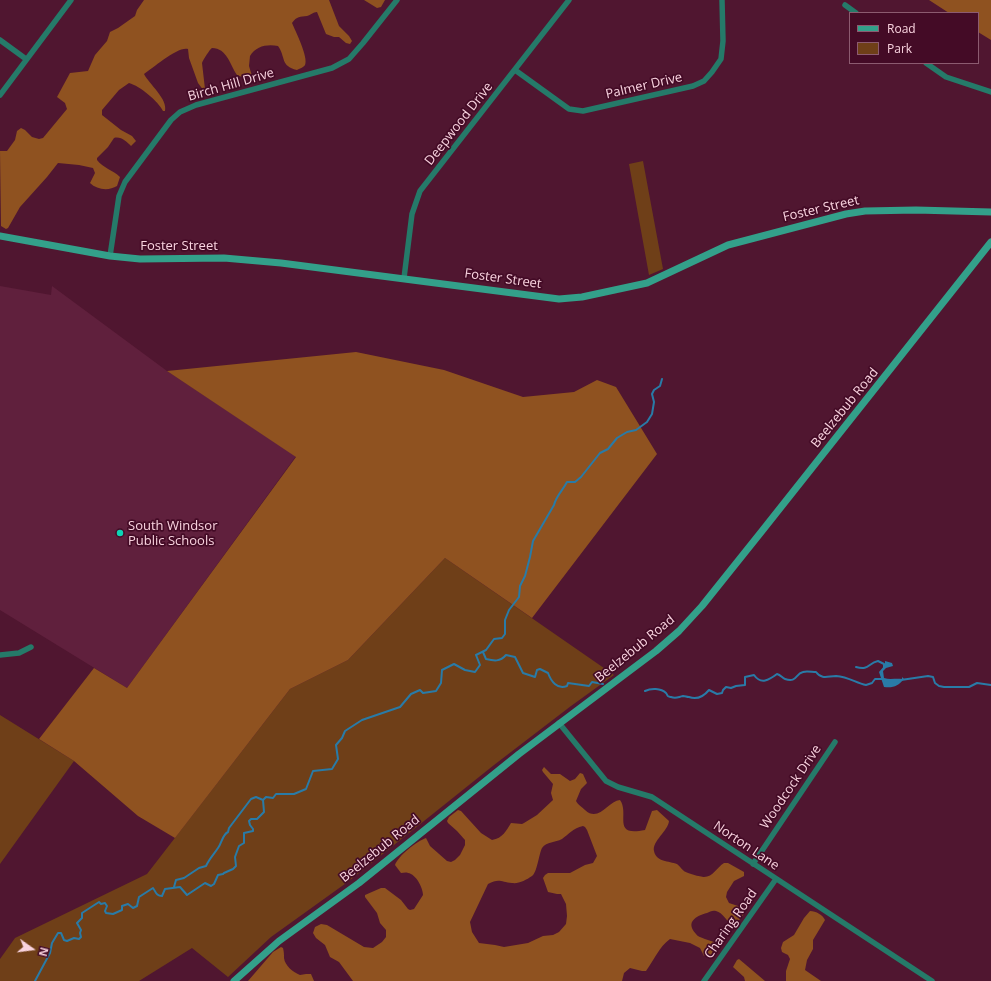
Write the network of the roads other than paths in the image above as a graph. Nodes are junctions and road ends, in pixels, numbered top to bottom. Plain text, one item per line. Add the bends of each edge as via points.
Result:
1 (71, 0) edge
2 (397, 0) edge
3 (569, 0) edge
4 (722, 0) edge
5 (845, 5) dead end
6 (855, 12) edge
7 (0, 40) edge
8 (26, 59) junction
9 (927, 64) edge
10 (515, 70) junction
11 (991, 92) edge
12 (0, 95) edge
13 (991, 212) edge
14 (0, 236) edge
15 (991, 242) edge
16 (110, 256) junction
17 (404, 278) junction
18 (31, 647) dead end
19 (0, 655) edge
20 (559, 723) junction
21 (835, 742) dead end
22 (753, 864) junction
23 (776, 879) junction
24 (234, 981) edge
25 (704, 981) edge
26 (932, 981) edge

1 - 8 street
2 - 16 street, Birch Hill Drive via 349,58 332,68 196,105 180,112 171,120 125,182 119,196
3 - 10 street, Deepwood Drive
4 - 10 street, Palmer Drive via 721,59 704,81 692,86 583,111 569,109
5 - 6 street
7 - 8 street
8 - 12 street
9 - 11 street via 946,77
10 - 17 street, Deepwood Drive via 420,191 412,214
13 - 17 street, Foster Street via 865,211 846,214 728,246 647,283 582,297 539,297
14 - 16 street, Foster Street
15 - 20 street, Beelzebub Road via 702,606 656,651
16 - 17 street, Foster Street via 140,259 224,258
18 - 19 street via 19,653
20 - 22 street, Norton Lane via 606,781 652,797
20 - 24 street, Beelzebub Road via 359,883 279,941
21 - 22 street, Woodcock Drive
22 - 23 street, Norton Lane
23 - 25 street, Charing Road
23 - 26 street, Norton Lane

